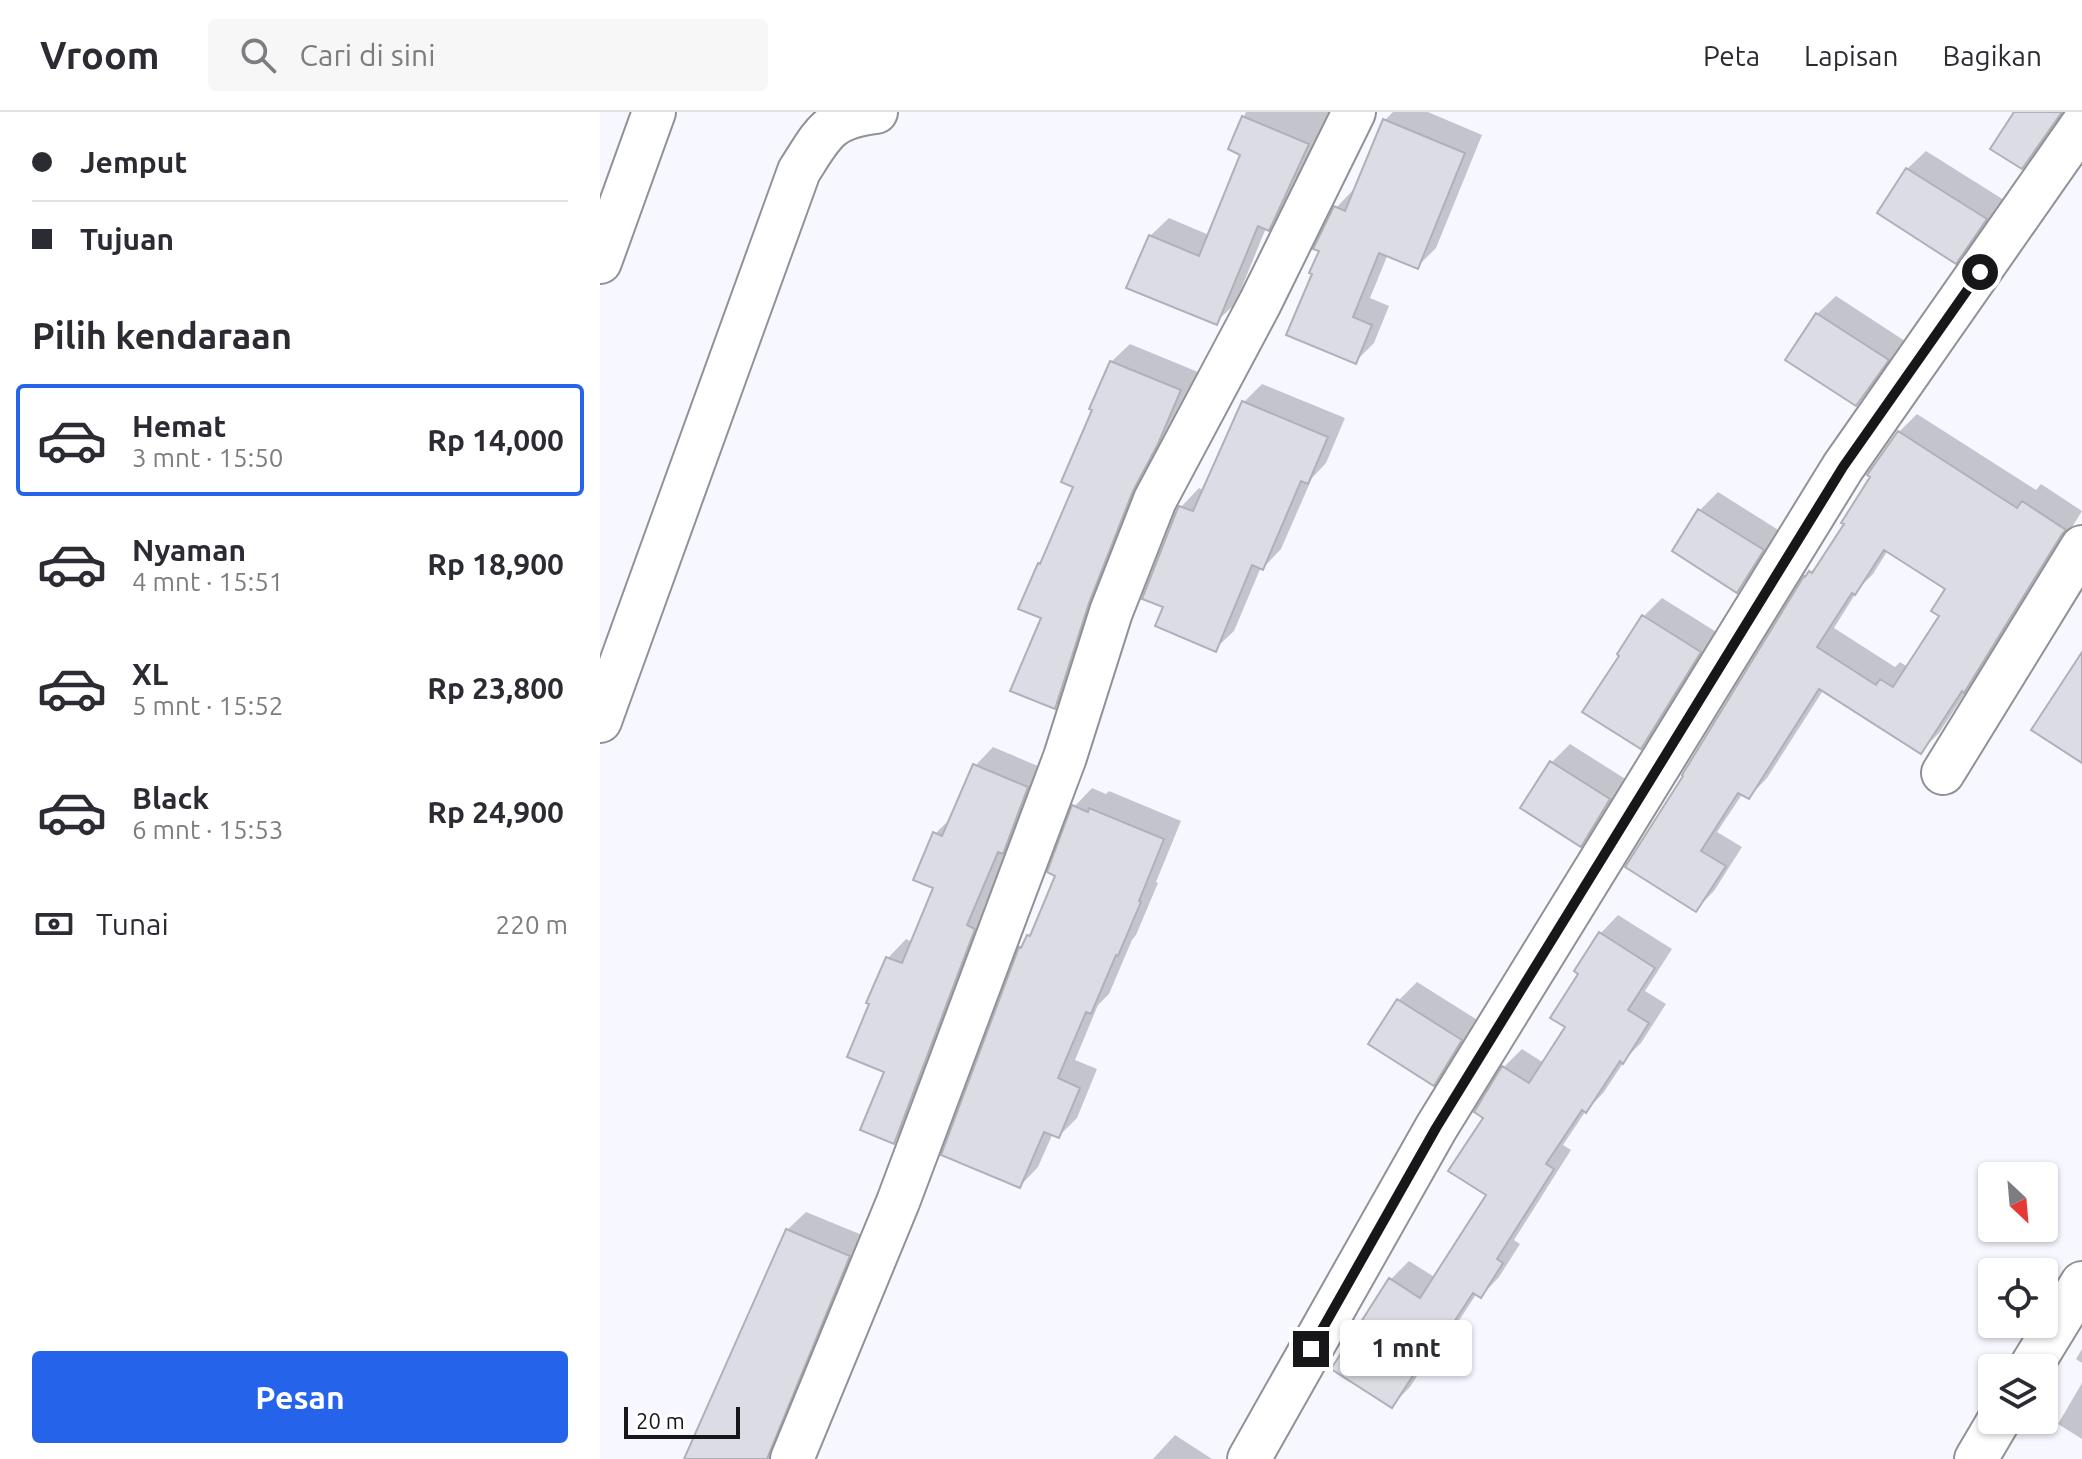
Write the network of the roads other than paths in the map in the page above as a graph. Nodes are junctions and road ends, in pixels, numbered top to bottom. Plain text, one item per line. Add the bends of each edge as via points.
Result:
1 (654, 112) edge
2 (876, 112) edge
3 (1354, 112) edge
4 (2082, 125) edge
5 (600, 262) edge
6 (2082, 547) edge
7 (600, 721) edge
8 (1943, 773) dead end
9 (2082, 1283) edge
10 (2039, 1354) edge
11 (1991, 1434) edge
12 (792, 1459) edge
13 (1249, 1459) edge
14 (1976, 1459) edge

1 - 5 street
2 - 7 street via 841,119 830,127 799,171
3 - 12 street via 1155,500 898,1202
4 - 13 street via 1843,467 1436,1128
6 - 8 street
9 - 10 street
11 - 14 street

